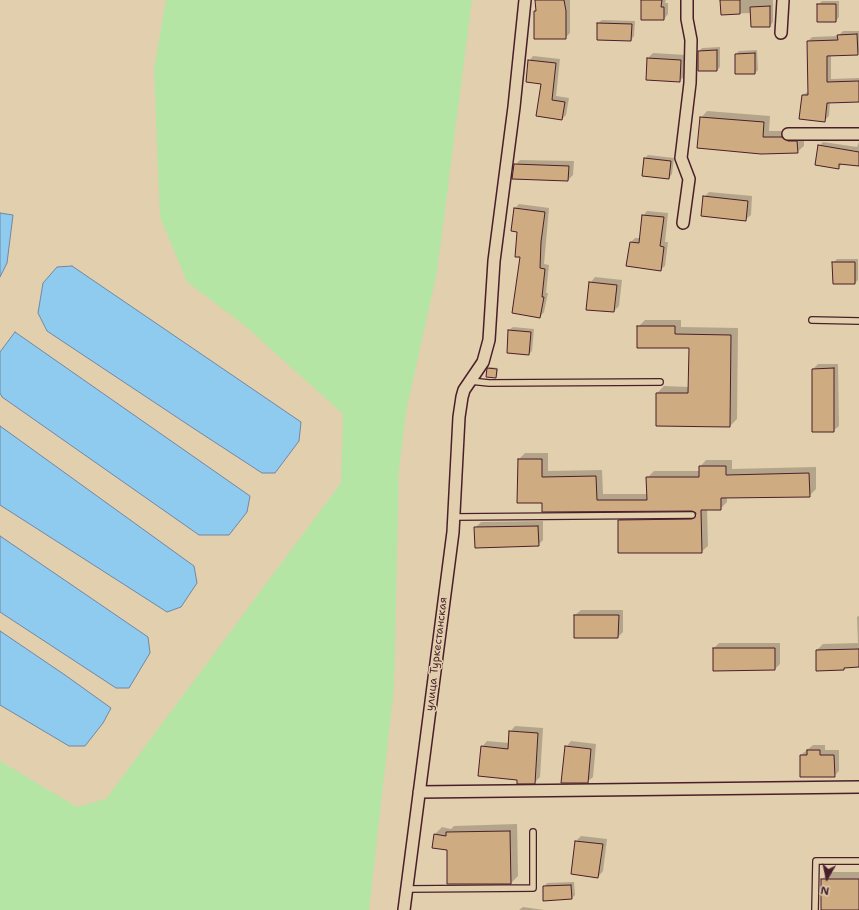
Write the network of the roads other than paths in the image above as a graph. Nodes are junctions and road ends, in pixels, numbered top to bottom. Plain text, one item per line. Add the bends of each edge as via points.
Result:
1 (525, 0) edge
2 (687, 0) edge
3 (783, 0) edge
4 (781, 33) dead end
5 (788, 134) dead end
6 (859, 134) edge
7 (683, 223) dead end
8 (812, 320) dead end
9 (859, 321) edge
10 (470, 381) junction
11 (660, 382) dead end
12 (692, 515) dead end
13 (454, 517) junction
14 (859, 787) edge
15 (419, 792) junction
16 (533, 832) dead end
17 (859, 861) edge
18 (407, 889) junction
19 (404, 910) edge
20 (815, 910) edge

1 - 10 street via 494,260 489,340 483,362
2 - 7 street via 691,40 690,83 681,158 689,179
3 - 4 street
5 - 6 street
8 - 9 lane
10 - 11 lane via 489,384
10 - 13 street, улица Туркестанская via 462,397
12 - 13 lane
13 - 15 street, улица Туркестанская
14 - 15 street
15 - 18 street, улица Туркестанская
16 - 18 lane via 533,888
17 - 20 lane via 816,861
18 - 19 street, улица Туркестанская

